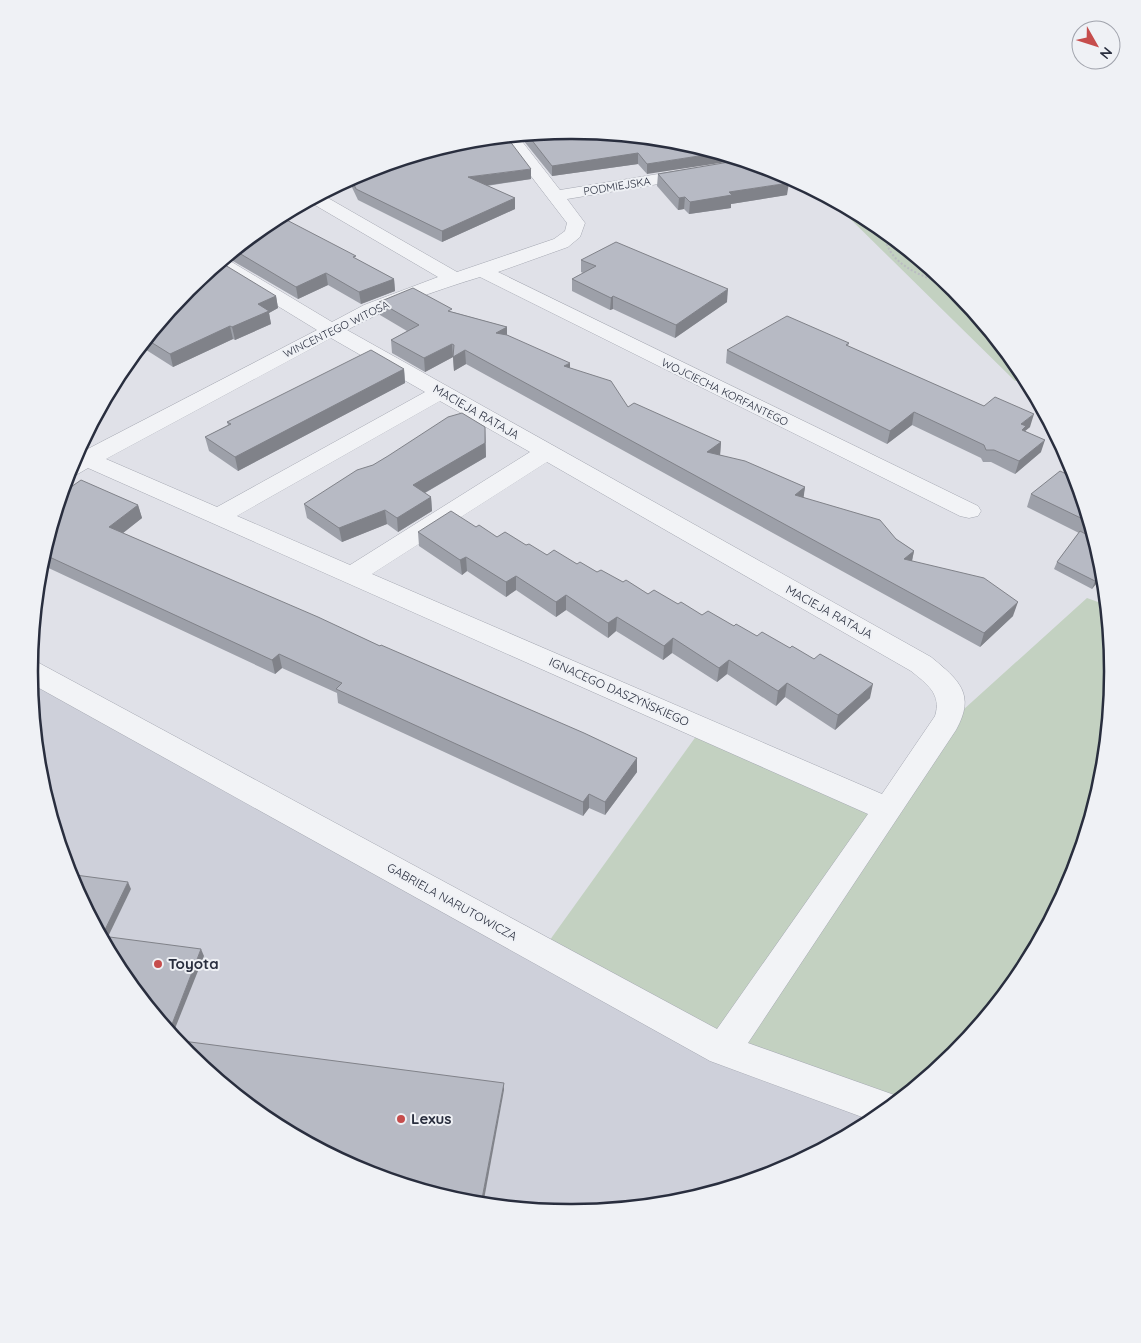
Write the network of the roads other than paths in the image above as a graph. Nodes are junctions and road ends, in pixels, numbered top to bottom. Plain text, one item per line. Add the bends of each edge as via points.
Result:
1 (514, 142) edge
2 (707, 172) edge
3 (555, 196) junction
4 (320, 201) edge
5 (225, 266) edge
6 (482, 271) junction
7 (455, 279) junction
8 (330, 329) junction
9 (440, 392) junction
10 (547, 452) junction
11 (80, 463) edge
12 (79, 466) edge
13 (969, 511) dead end
14 (217, 516) junction
15 (352, 575) junction
16 (38, 675) edge
17 (887, 809) junction
18 (723, 1050) junction
19 (879, 1106) edge

1 - 3 street
2 - 3 street, PODMIEJSKA
3 - 6 street, WINCENTEGO WITOSA via 576,223 574,233 561,243
4 - 7 street
5 - 8 street, MACIEJA RATAJA
6 - 7 street, WINCENTEGO WITOSA
6 - 13 street, WOJCIECHA KORFANTEGO
7 - 8 street, WINCENTEGO WITOSA via 371,309
8 - 9 street, MACIEJA RATAJA
8 - 11 street, WINCENTEGO WITOSA
9 - 10 street, MACIEJA RATAJA
9 - 14 street
10 - 15 street
10 - 17 street, MACIEJA RATAJA via 921,664 945,685 951,697 951,711
12 - 14 street, IGNACEGO DASZYŃSKIEGO
14 - 15 street, IGNACEGO DASZYŃSKIEGO
15 - 17 street, IGNACEGO DASZYŃSKIEGO
16 - 18 street, GABRIELA NARUTOWICZA
17 - 18 street, MACIEJA RATAJA
18 - 19 street, GABRIELA NARUTOWICZA

